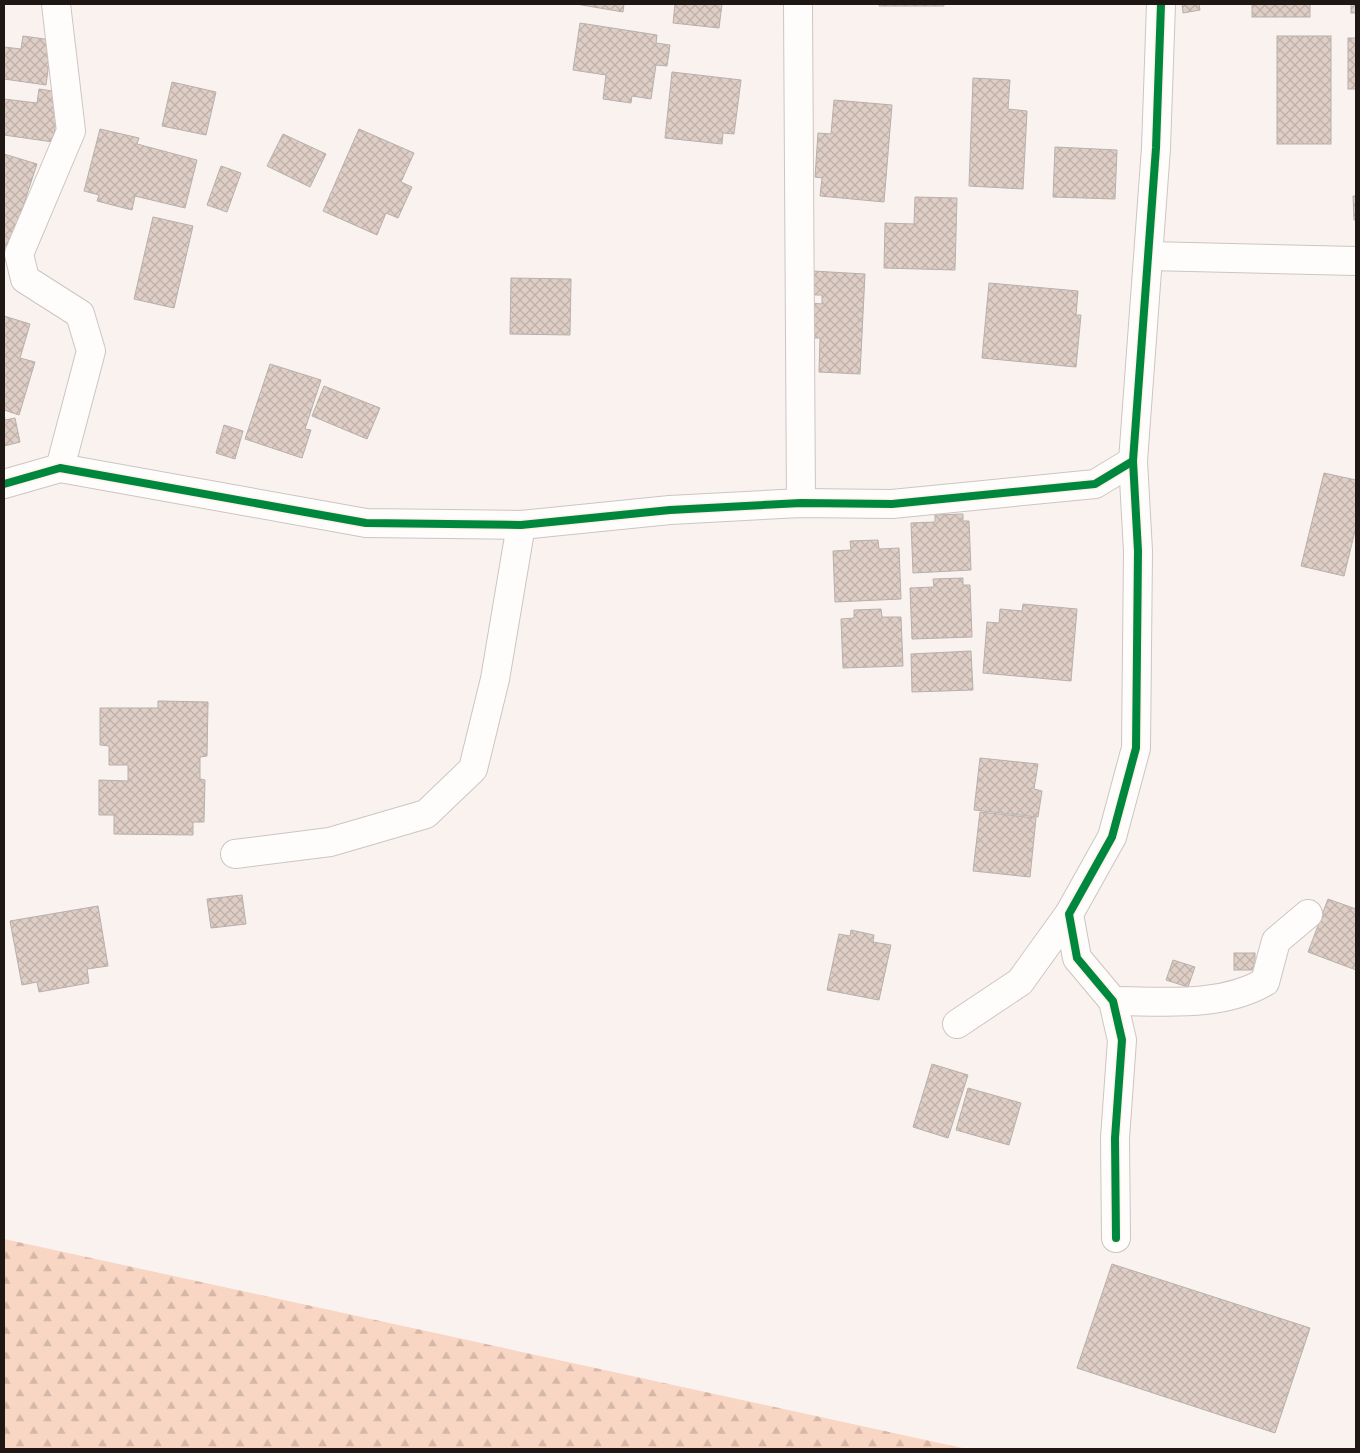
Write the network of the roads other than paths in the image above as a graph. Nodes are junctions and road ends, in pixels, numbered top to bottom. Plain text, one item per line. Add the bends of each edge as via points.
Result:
1 (56, 4) edge
2 (798, 4) edge
3 (1161, 4) edge
4 (1149, 256) junction
5 (1356, 261) edge
6 (1133, 461) junction
7 (60, 468) junction
8 (4, 484) edge
9 (801, 503) junction
10 (521, 525) junction
11 (235, 854) dead end
12 (1069, 914) junction
13 (1308, 914) dead end
14 (1113, 1002) junction
15 (957, 1024) dead end
16 (1116, 1238) dead end

1 - 7 street via 71,131 20,254 25,279 80,314 91,351
2 - 9 street
3 - 4 street
4 - 5 street
4 - 6 street
6 - 9 street via 1095,484 892,504
6 - 12 street via 1138,551 1136,748 1112,837
7 - 8 street
7 - 10 street via 366,522
9 - 10 street via 670,510
10 - 11 street via 495,679 473,769 426,814 330,842
12 - 14 street via 1077,958
12 - 15 street via 1020,982
13 - 14 street via 1276,941 1265,982 1246,993 1191,1002
14 - 16 street via 1122,1040 1115,1138

